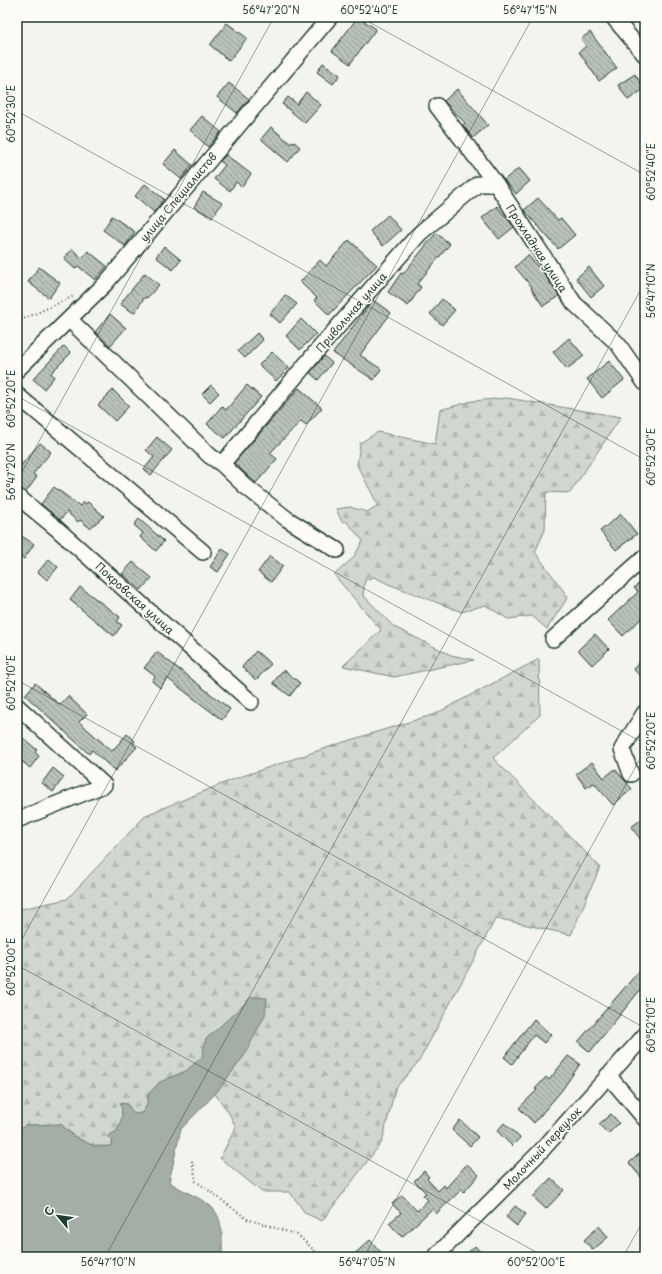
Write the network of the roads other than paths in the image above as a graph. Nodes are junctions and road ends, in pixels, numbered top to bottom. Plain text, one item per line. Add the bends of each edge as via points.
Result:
1 (330, 17) edge
2 (613, 17) edge
3 (645, 56) edge
4 (437, 106) dead end
5 (496, 184) junction
6 (70, 320) junction
7 (17, 370) edge
8 (645, 383) edge
9 (17, 395) edge
10 (222, 464) junction
11 (17, 496) edge
12 (337, 550) dead end
13 (202, 552) dead end
14 (645, 557) edge
15 (553, 639) dead end
16 (251, 702) dead end
17 (17, 706) edge
18 (645, 712) edge
19 (630, 774) dead end
20 (17, 820) edge
21 (645, 1035) edge
22 (608, 1075) junction
23 (645, 1119) edge
24 (435, 1257) edge

1 - 6 street, улица Специалистов via 110,278
2 - 3 street
4 - 5 street, Прохладная улица
5 - 8 street, Прохладная улица via 574,303 618,344
5 - 10 street, Привольная улица via 478,184 419,234
6 - 7 street, улица Специалистов
6 - 10 street via 210,456
9 - 13 street
10 - 12 street via 287,520
11 - 16 street, Покровская улица
14 - 15 street
17 - 20 street via 104,785
18 - 19 street via 622,749
21 - 22 street, Молочный переулок
22 - 23 street
22 - 24 street, Молочный переулок via 541,1152

